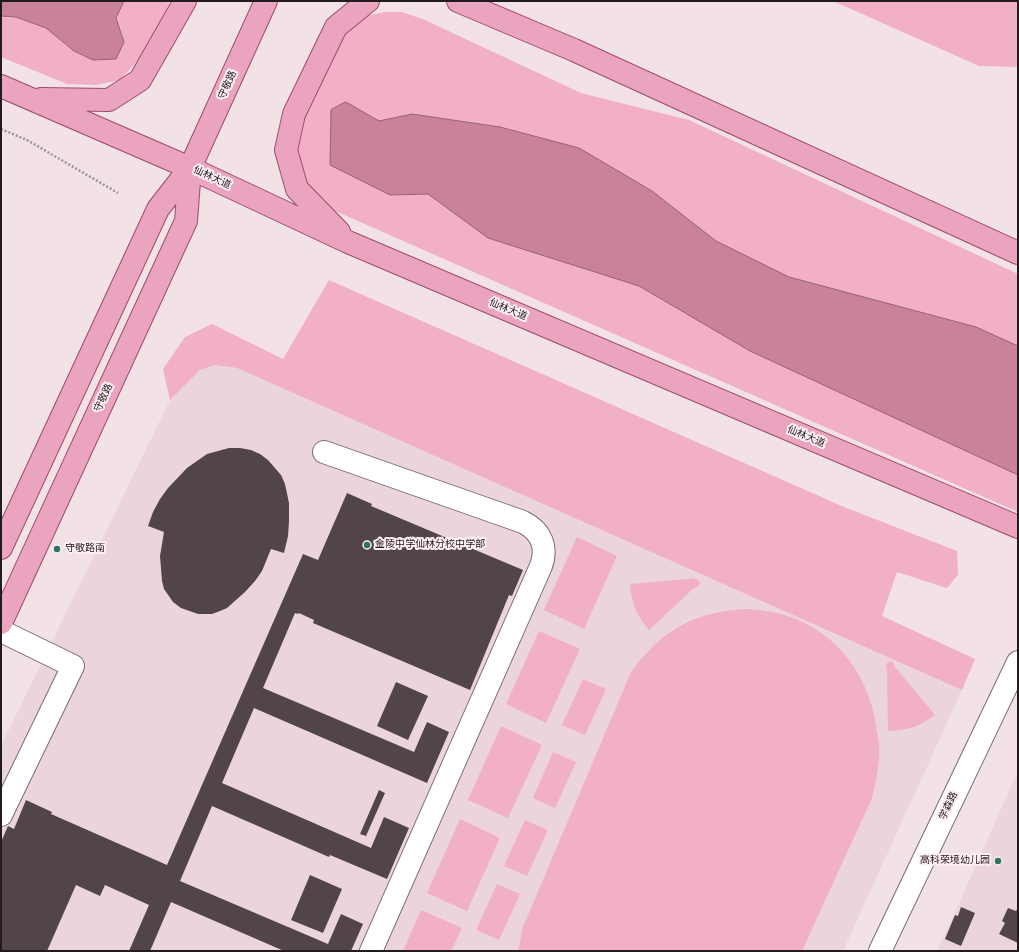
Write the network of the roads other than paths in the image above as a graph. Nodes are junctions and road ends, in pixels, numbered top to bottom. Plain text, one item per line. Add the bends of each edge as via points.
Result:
1 (186, 1) edge
2 (266, 1) edge
3 (368, 1) edge
4 (458, 1) edge
5 (1, 86) edge
6 (30, 99) junction
7 (190, 168) junction
8 (348, 242) junction
9 (1018, 253) edge
10 (324, 452) dead end
11 (1018, 527) edge
12 (1, 548) edge
13 (1, 623) edge
14 (1, 631) edge
15 (1018, 662) edge
16 (1, 815) edge
17 (371, 951) edge
18 (880, 951) edge

1 - 6 main road via 140,80 109,100
2 - 7 main road, 守敬路
3 - 8 main road via 336,27 294,114 286,150 297,189
4 - 9 main road via 574,50
5 - 6 main road, 仙林大道
6 - 7 main road, 仙林大道
7 - 8 main road, 仙林大道
7 - 12 main road, 守敬路 via 158,209
7 - 13 main road, 守敬路 via 186,221
8 - 11 main road, 仙林大道
10 - 17 street via 523,522 540,536 544,551 541,566
14 - 16 street via 73,666
15 - 18 street, 学森路

